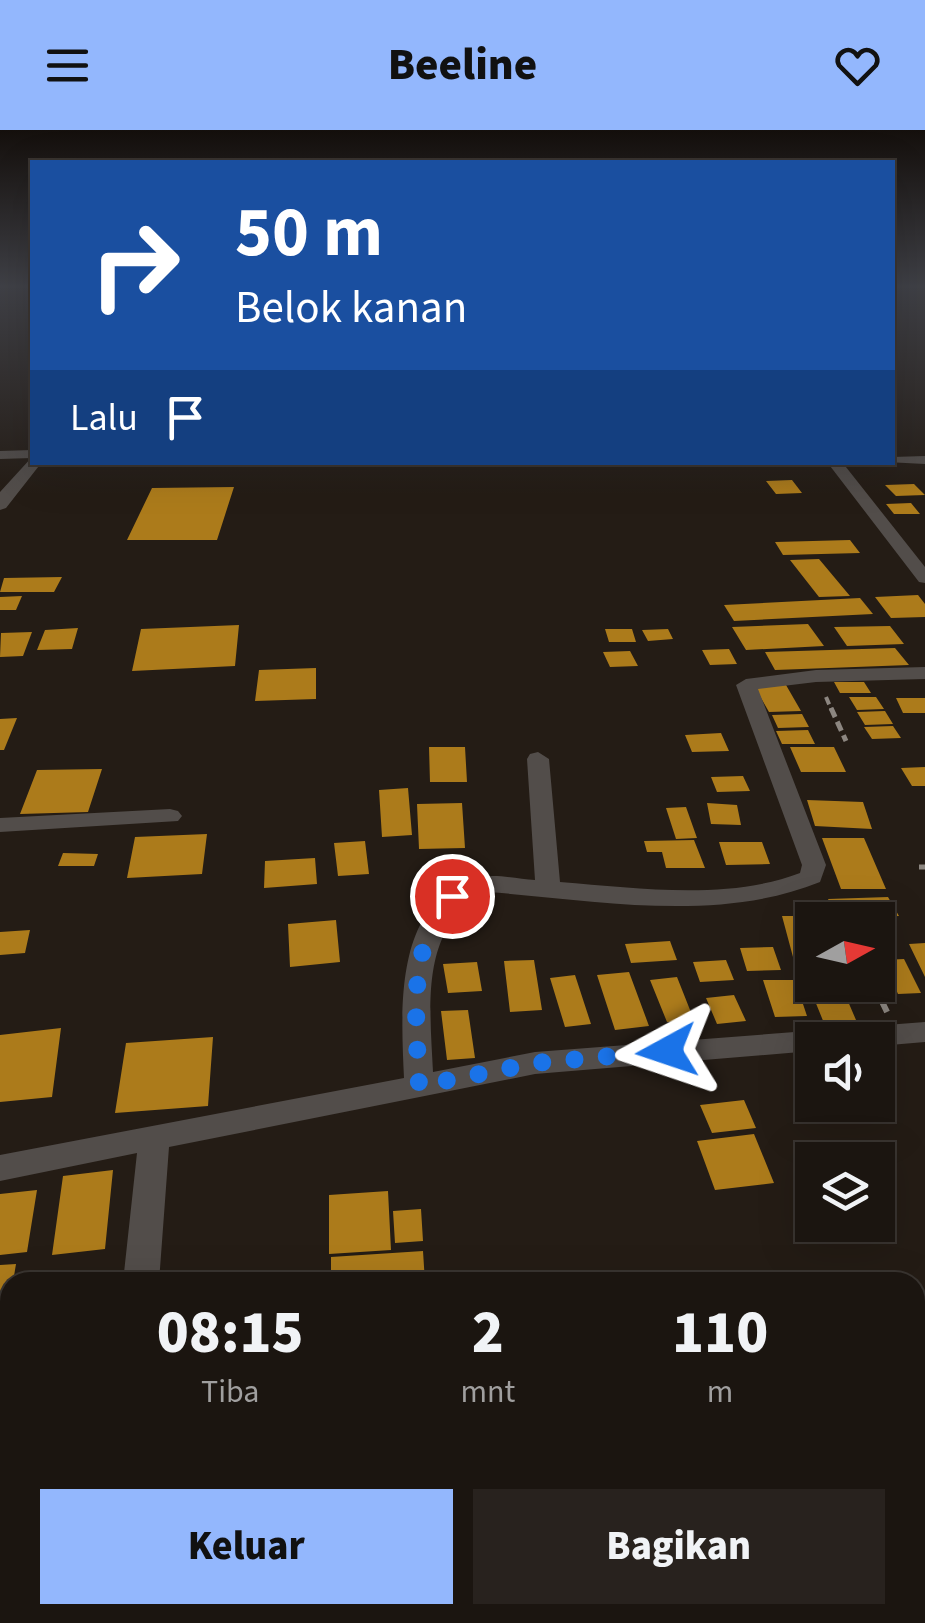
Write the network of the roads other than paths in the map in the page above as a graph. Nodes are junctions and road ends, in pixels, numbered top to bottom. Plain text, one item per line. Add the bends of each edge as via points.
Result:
1 (30, 454) edge
2 (0, 455) edge
3 (925, 460) edge
4 (895, 461) edge
5 (32, 465) edge
6 (837, 465) edge
7 (0, 504) edge
8 (925, 578) edge
9 (925, 673) edge
10 (538, 759) dead end
11 (170, 816) dead end
12 (0, 825) edge
13 (548, 887) junction
14 (925, 1032) edge
15 (419, 1086) junction
16 (154, 1140) junction
17 (0, 1168) edge
18 (143, 1272) edge

1 - 2 street
3 - 4 street
5 - 7 street
6 - 8 street
9 - 13 street via 746,684 814,866 811,877 796,886 730,895
10 - 13 street
11 - 12 street
13 - 15 street via 484,884 463,889 442,907 416,980
14 - 15 street via 535,1063
15 - 16 street
16 - 17 street
16 - 18 street

